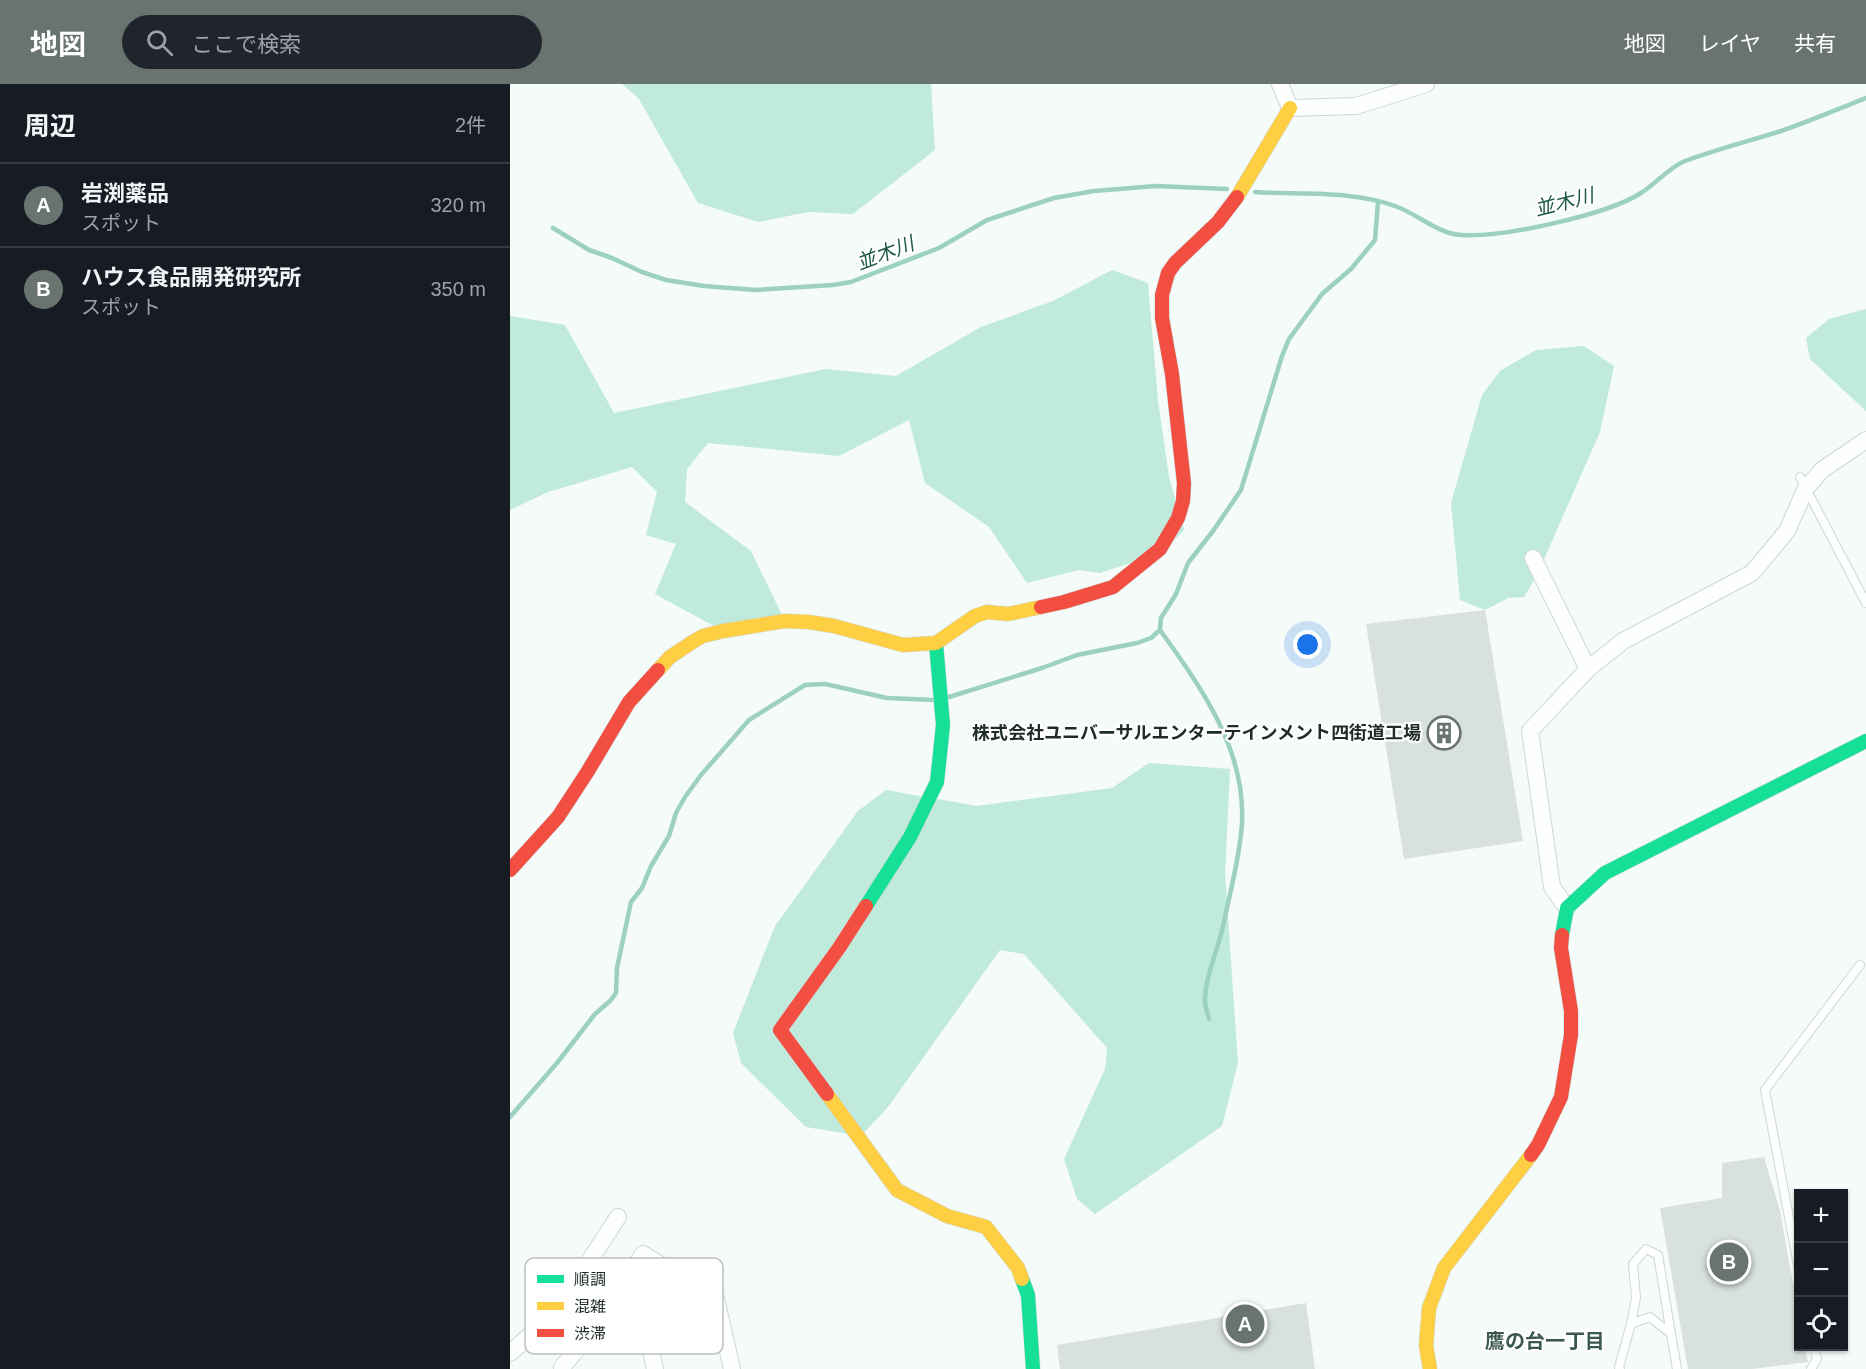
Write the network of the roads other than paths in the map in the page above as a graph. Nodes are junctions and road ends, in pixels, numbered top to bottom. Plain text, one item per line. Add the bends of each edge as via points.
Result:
1 (1280, 84) edge
2 (1426, 84) edge
3 (1290, 108) junction
4 (1866, 440) edge
5 (1803, 482) junction
6 (1533, 558) dead end
7 (1866, 603) edge
8 (936, 644) junction
9 (1588, 669) junction
10 (1866, 741) edge
11 (510, 870) edge
12 (1567, 908) junction
13 (1860, 965) dead end
14 (618, 1217) dead end
15 (1794, 1244) edge
16 (590, 1258) edge
17 (1631, 1324) junction
18 (723, 1330) edge
19 (1671, 1334) junction
20 (525, 1341) edge
21 (1815, 1351) edge
22 (510, 1353) edge
23 (573, 1354) edge
24 (652, 1354) edge
25 (563, 1369) edge
26 (655, 1369) edge
27 (732, 1369) edge
28 (1033, 1369) edge
29 (1430, 1369) edge
30 (1620, 1369) edge
31 (1677, 1369) edge
32 (1811, 1369) edge

1 - 3 street
2 - 3 street via 1356,106
3 - 8 street via 1224,215 1169,270 1163,285 1160,308 1184,483 1178,518 1160,549 1113,587 1008,614 987,612
4 - 5 street
5 - 7 lane
5 - 9 street via 1787,531 1752,573 1623,641
6 - 9 street
8 - 11 street via 903,645 834,626 785,621 693,641 670,657 629,702 558,817
8 - 28 street via 943,725 937,782 910,837 839,948 780,1030 897,1190 947,1216 986,1227 1018,1268 1029,1295
9 - 12 street via 1530,731 1552,887
10 - 12 street via 1605,873
12 - 29 street via 1561,948 1571,1035 1561,1097 1538,1145 1444,1268 1429,1308 1426,1346
13 - 15 lane via 1765,1090
14 - 16 street
17 - 19 lane via 1650,1317
17 - 19 lane via 1636,1298 1633,1264 1646,1249 1658,1255
17 - 30 lane
18 - 27 street
19 - 31 lane
20 - 22 street
21 - 32 lane via 1817,1359
23 - 25 street
24 - 26 street

